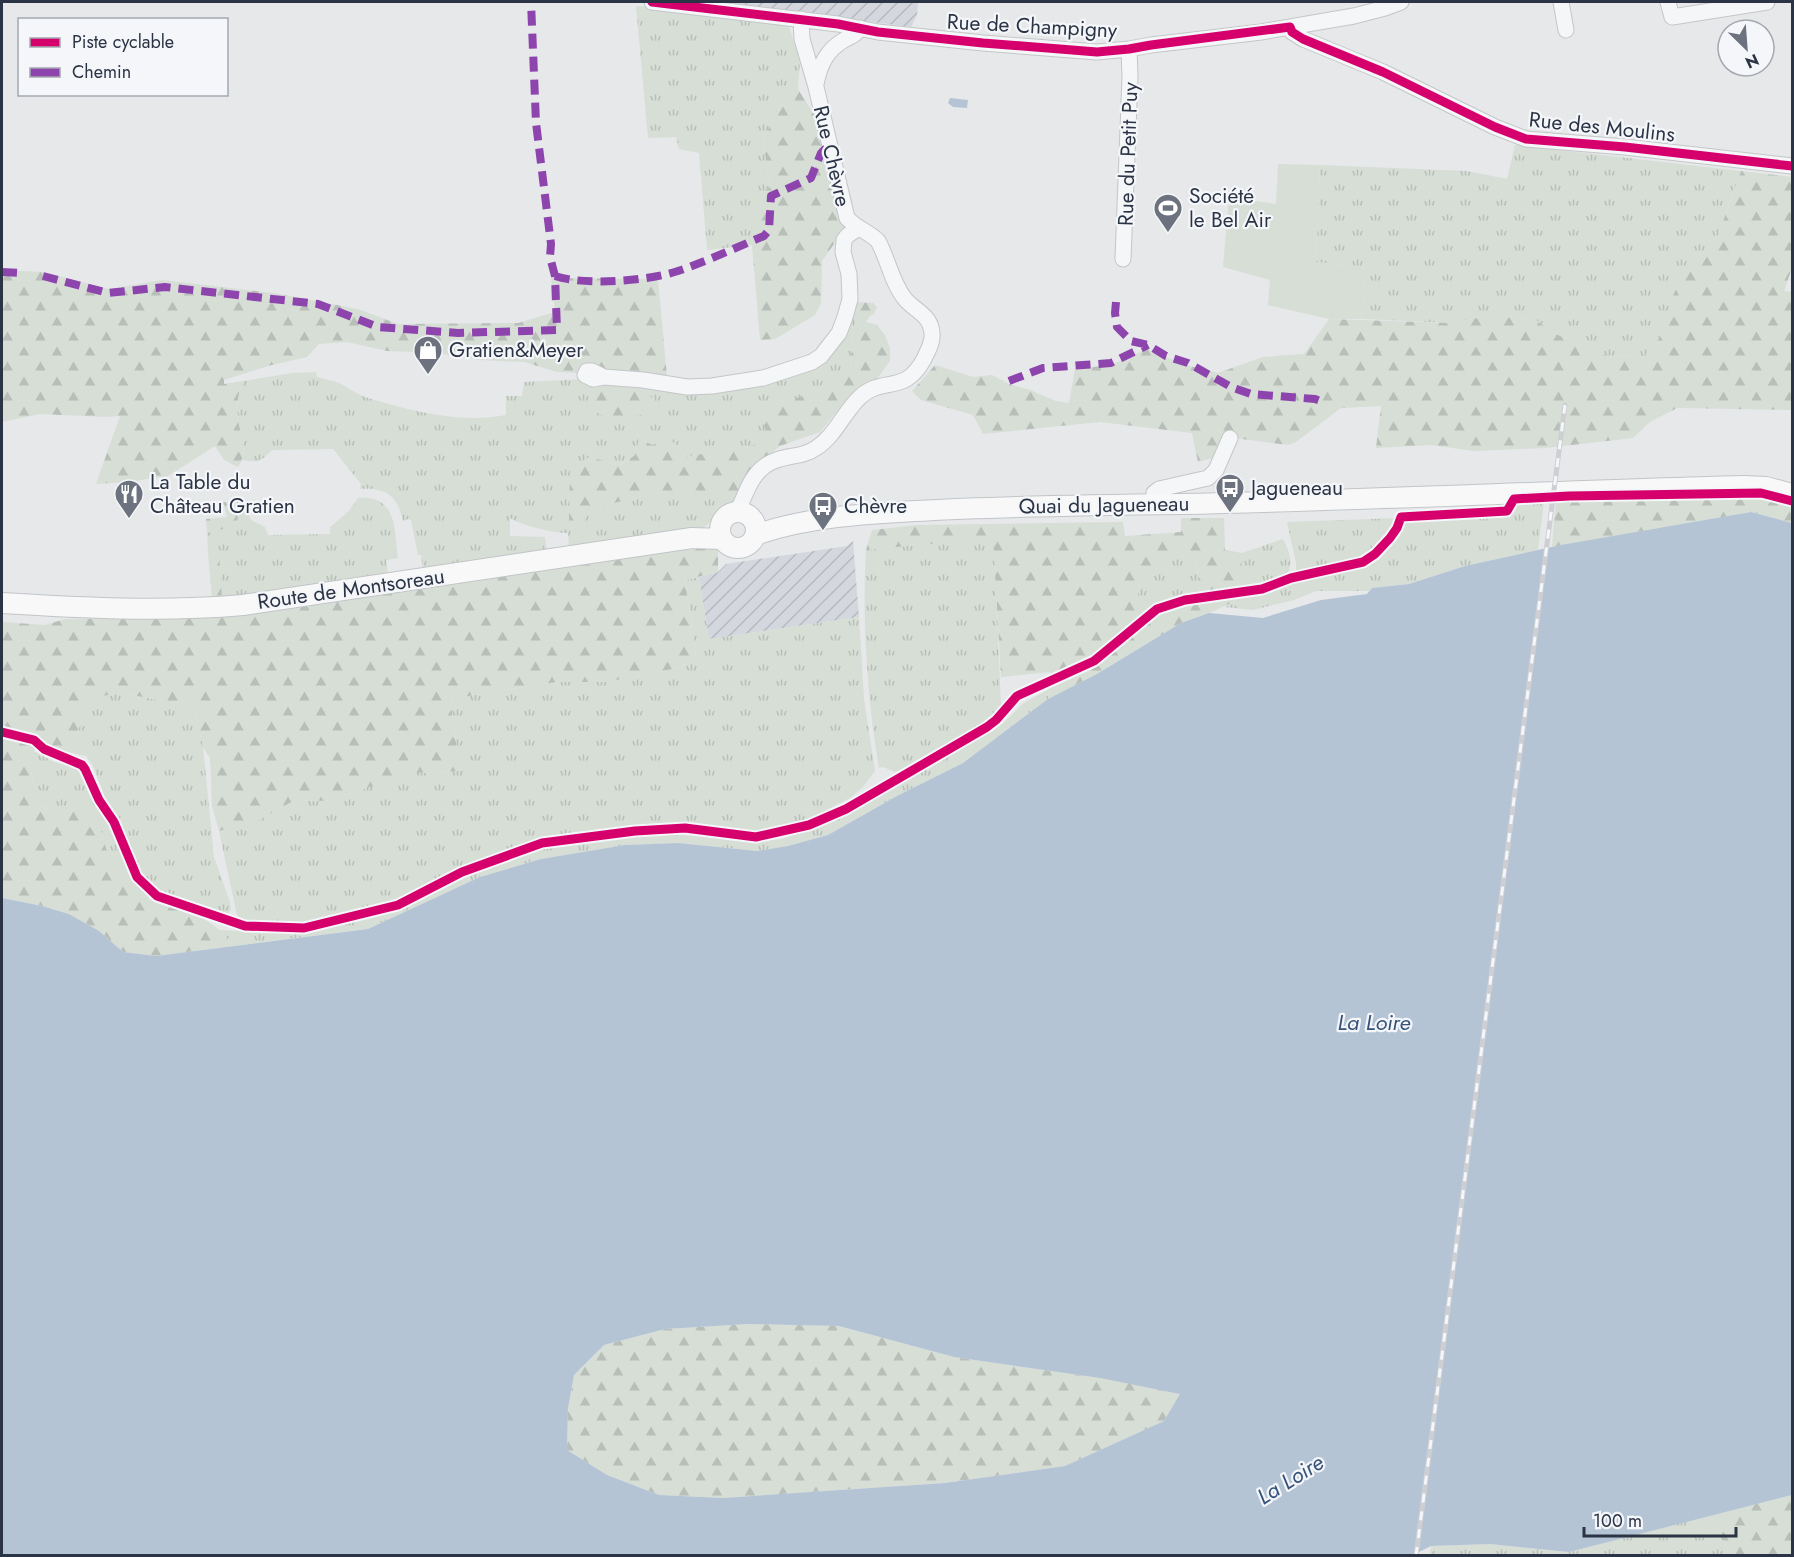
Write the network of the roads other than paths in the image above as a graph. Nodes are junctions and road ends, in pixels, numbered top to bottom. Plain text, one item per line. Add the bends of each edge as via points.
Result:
1 (652, 2) edge
2 (1401, 2) edge
3 (1561, 2) edge
4 (1668, 2) edge
5 (1762, 2) edge
6 (677, 3) edge
7 (801, 19) junction
8 (1290, 27) junction
9 (860, 28) junction
10 (1566, 30) dead end
11 (1129, 49) junction
12 (816, 87) junction
13 (1792, 166) edge
14 (859, 228) junction
15 (1123, 259) dead end
16 (601, 375) dead end
17 (1230, 438) dead end
18 (1792, 494) edge
19 (1155, 504) junction
20 (748, 520) junction
21 (721, 533) junction
22 (2, 603) edge

1 - 6 street
2 - 8 street, Rue de Champigny via 1354,16
3 - 10 street
4 - 5 street via 1672,17
6 - 7 street
7 - 9 street, Rue de Champigny
7 - 12 street, Rue Chèvre via 802,39
8 - 11 street, Rue de Champigny
8 - 13 street, Rue des Moulins via 1303,39 1526,138
9 - 11 street, Rue de Champigny via 1097,52
9 - 12 street, Rue Chèvre via 827,54
11 - 15 street, Rue du Petit Puy
12 - 14 street, Rue Chèvre via 844,210
14 - 16 street via 844,240 850,299 845,317 840,333 821,357 763,378 712,386 687,387
14 - 20 street, Rue Chèvre via 878,241 903,297 930,323 931,346 917,372 908,379 869,391 816,449 764,466 749,487
17 - 19 street via 1216,470 1208,478 1159,489 1154,493
18 - 19 main road, Quai du Jagueneau via 1744,486
19 - 20 main road, Quai du Jagueneau via 858,514 776,527
20 - 21 main road via 726,517
20 - 21 main road via 753,540 743,547 731,547
21 - 22 main road, Route de Montsoreau via 243,605 109,609

